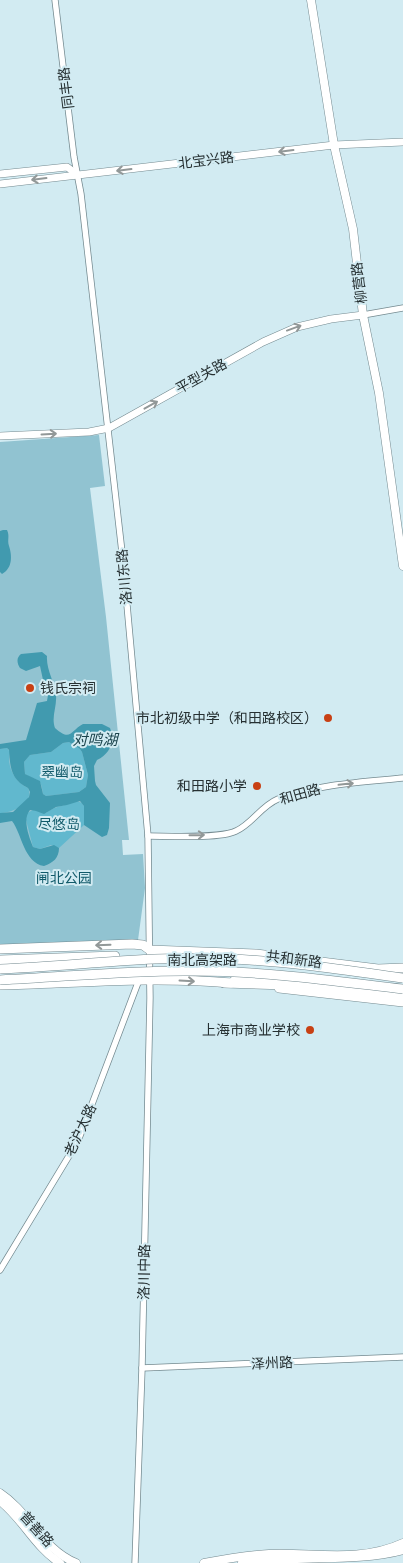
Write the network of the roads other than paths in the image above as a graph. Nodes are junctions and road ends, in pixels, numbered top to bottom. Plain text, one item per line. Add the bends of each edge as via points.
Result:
1 (55, 0) edge
2 (312, 0) edge
3 (403, 142) edge
4 (334, 146) junction
5 (0, 174) edge
6 (78, 175) junction
7 (0, 184) edge
8 (403, 308) edge
9 (363, 315) junction
10 (109, 428) junction
11 (0, 436) edge
12 (403, 566) edge
13 (403, 778) edge
14 (148, 836) junction
15 (0, 949) edge
16 (150, 950) junction
17 (165, 959) junction
18 (0, 960) edge
19 (0, 965) edge
20 (403, 968) edge
21 (0, 969) edge
22 (378, 969) junction
23 (403, 974) edge
24 (403, 978) edge
25 (0, 980) edge
26 (139, 980) junction
27 (150, 980) junction
28 (224, 983) junction
29 (0, 985) edge
30 (403, 993) edge
31 (403, 1002) edge
32 (0, 1270) edge
33 (403, 1357) edge
34 (142, 1368) junction
35 (0, 1493) edge
36 (0, 1501) edge
37 (403, 1543) edge
38 (403, 1550) edge
39 (60, 1563) edge
40 (76, 1563) edge
41 (135, 1563) edge
42 (204, 1563) edge
43 (242, 1563) edge

1 - 6 street, 同丰路
2 - 4 main road, 柳营路
3 - 4 street, 北宝兴路
4 -> 6 street, 北宝兴路
4 - 9 main road, 柳营路 via 353,229
5 - 6 street, 北宝兴路 via 66,167
6 -> 7 street, 北宝兴路
6 - 10 street, 洛川东路
8 - 9 street, 平型关路
10 -> 9 street, 平型关路 via 297,326
9 - 12 main road, 柳营路 via 379,394
11 -> 10 street, 平型关路 via 89,432
10 - 14 street, 洛川东路
14 -> 13 street, 和田路 via 230,833 264,808 286,797 334,785
14 - 16 street, 洛川东路
16 -> 15 main road, 共和新路 via 143,945 132,944
16 - 19 main road, 共和新路 via 144,956
16 - 22 main road, 共和新路 via 256,954
16 - 27 street, 洛川东路
17 - 18 main road, bridge via 115,956
17 - 21 main road, 南北高架路, bridge
17 - 24 main road, 南北高架路, bridge via 262,961
20 - 22 main road, 共和新路
22 - 23 main road, 共和新路
25 - 30 main road, 南北高架路, bridge via 195,970 302,978
26 - 27 main road, 共和新路
26 - 29 main road, 共和新路
26 - 32 street, 老沪太路 via 78,1141
27 -> 28 main road, 共和新路
27 - 34 street, 洛川中路
28 - 30 main road via 270,983
28 - 30 main road, 共和新路 via 252,978
28 - 31 main road, 共和新路
33 - 34 street, 泽州路
34 - 41 street, 洛川中路
35 - 40 main road, 普善路 via 12,1502 47,1544
36 - 39 main road, 普善路 via 42,1549
37 - 42 main road via 385,1550 347,1556 270,1554
38 - 43 main road via 387,1557 347,1563 287,1560

